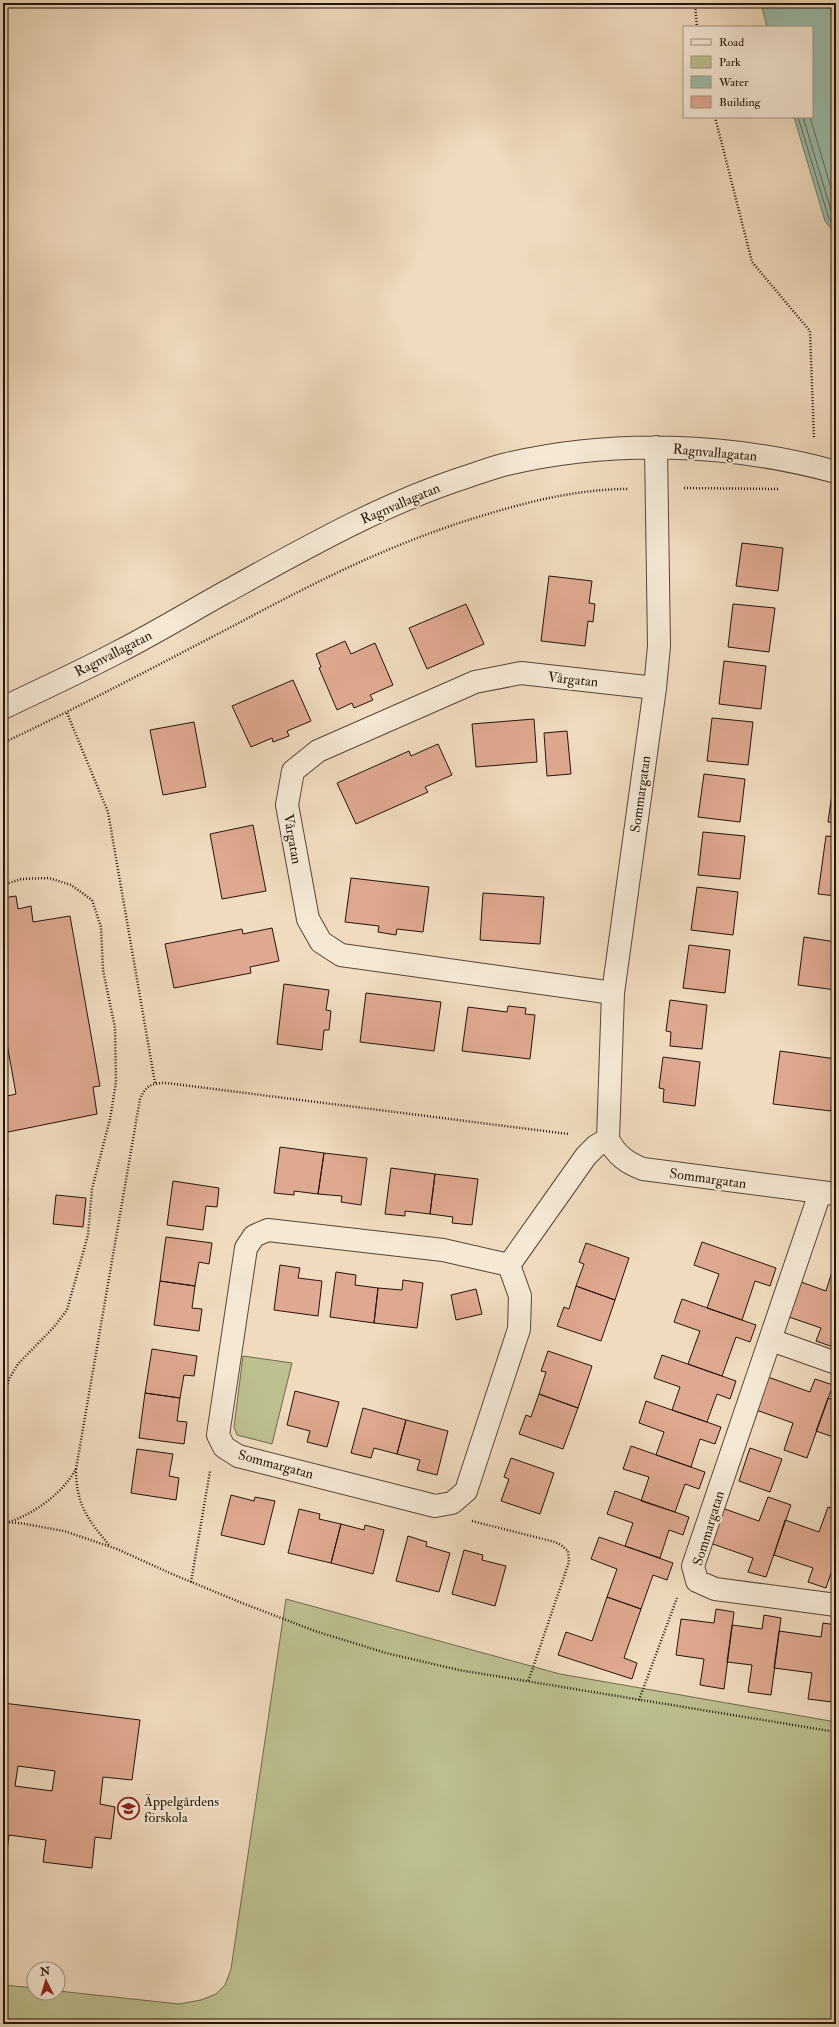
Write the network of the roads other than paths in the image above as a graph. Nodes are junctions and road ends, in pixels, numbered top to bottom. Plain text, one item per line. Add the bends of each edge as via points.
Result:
1 (656, 447) junction
2 (836, 472) edge
3 (655, 688) junction
4 (3, 708) edge
5 (613, 993) junction
6 (608, 1139) junction
7 (828, 1194) edge
8 (509, 1265) junction
9 (770, 1340) junction
10 (836, 1363) edge
11 (836, 1605) edge

1 - 2 street, Ragnvallagatan via 774,458
1 - 3 street, Sommargatan via 659,646
1 - 4 street, Ragnvallagatan via 576,451 506,464 439,486 379,510 120,651
3 - 5 street, Sommargatan
3 - 5 street, Vårgatan via 521,673 476,682 318,751 293,771 286,805 308,919 321,942 341,955
5 - 6 street, Sommargatan
6 - 7 street, Sommargatan via 614,1151 622,1158 643,1169
6 - 8 street via 586,1156
7 - 9 street, Sommargatan
8 - 8 street, Sommargatan via 520,1296 519,1329 466,1491 452,1503 435,1506 238,1456 224,1447 218,1435 246,1248 254,1236 268,1230 419,1247
9 - 10 street
9 - 11 street, Sommargatan via 693,1566 697,1581 715,1589

